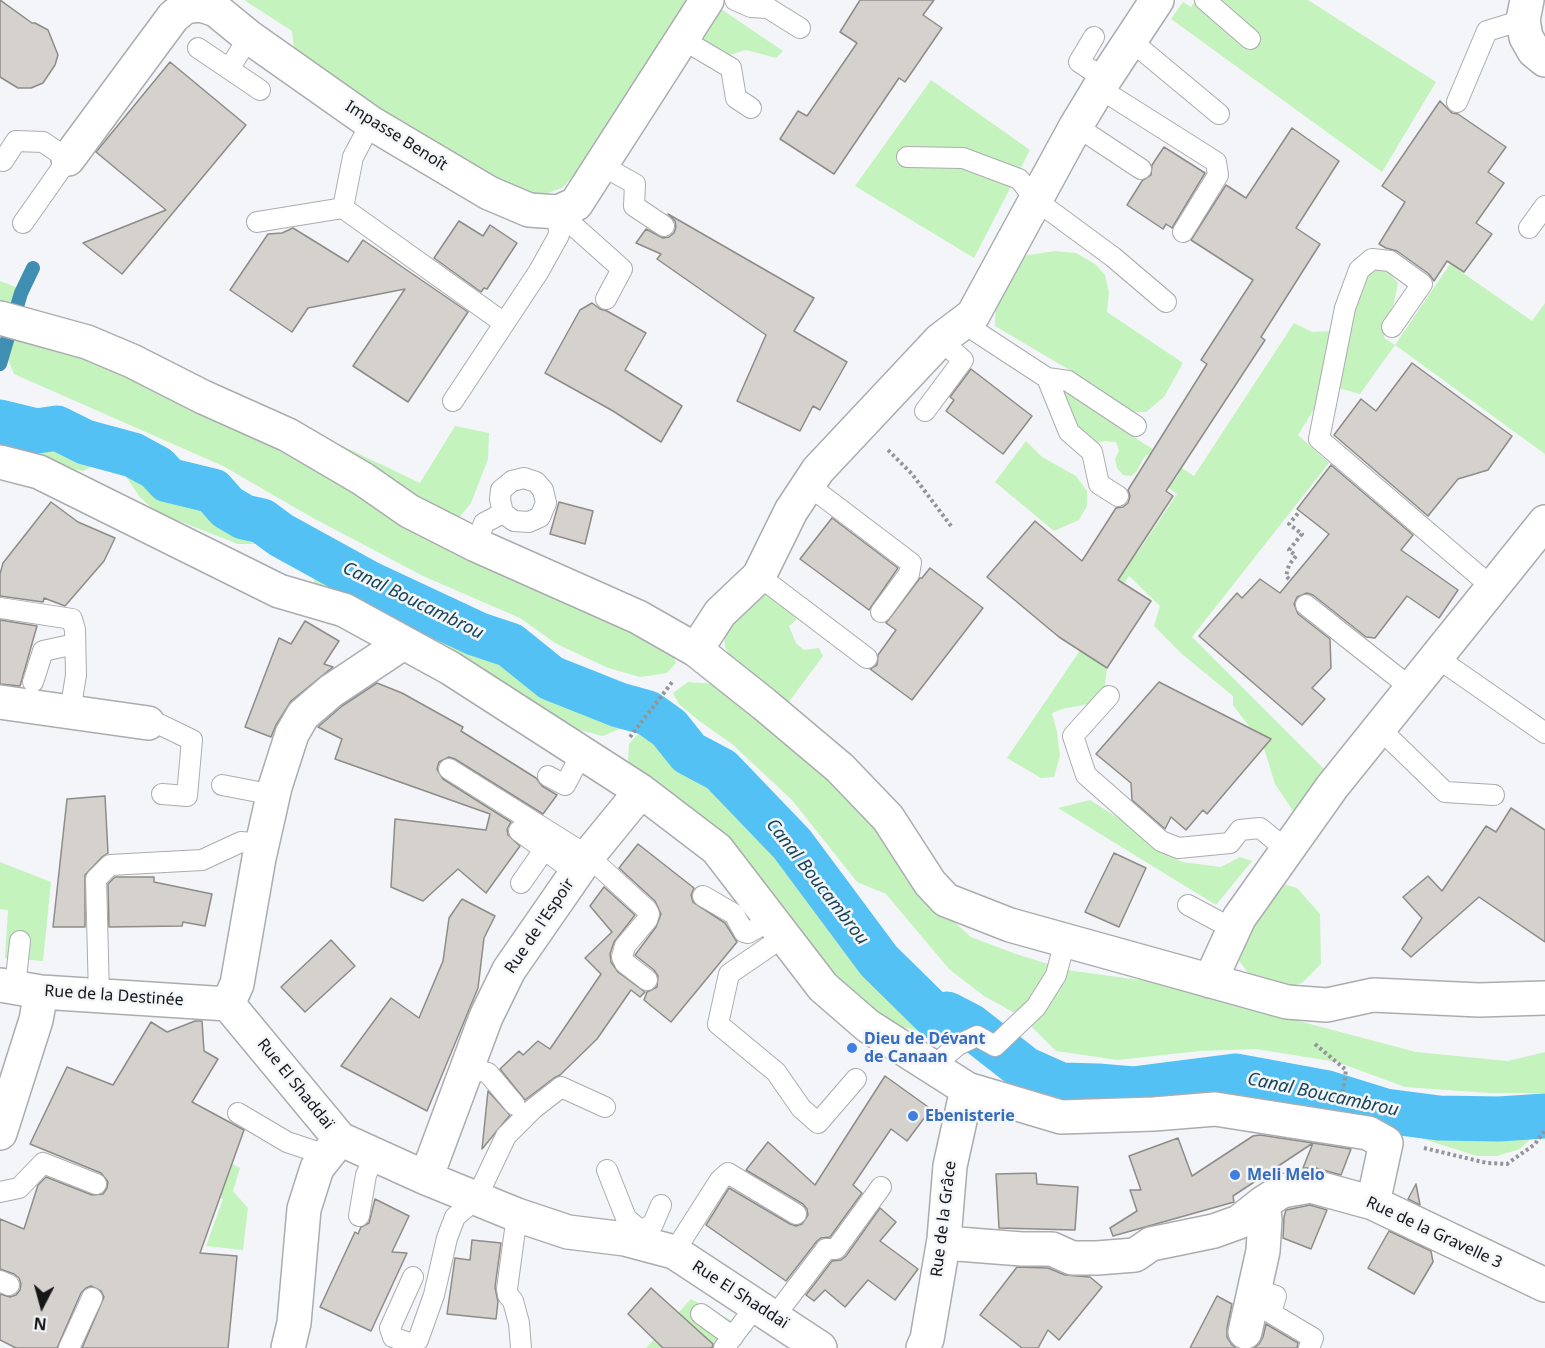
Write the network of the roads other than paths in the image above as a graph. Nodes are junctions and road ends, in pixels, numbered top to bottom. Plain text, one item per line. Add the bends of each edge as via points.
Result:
1 (706, 0) edge
2 (735, 0) edge
3 (1157, 0) edge
4 (1204, 0) edge
5 (201, 3) edge
6 (1525, 10) edge
7 (800, 28) dead end
8 (249, 36) junction
9 (1094, 37) dead end
10 (682, 39) junction
11 (1250, 39) dead end
12 (1130, 40) junction
13 (198, 48) dead end
14 (1545, 60) edge
15 (229, 69) junction
16 (1102, 84) junction
17 (260, 90) dead end
18 (1456, 102) dead end
19 (751, 108) dead end
20 (1219, 114) dead end
21 (371, 123) junction
22 (1077, 126) junction
23 (907, 157) dead end
24 (68, 159) junction
25 (3, 161) dead end
26 (601, 165) junction
27 (1141, 169) dead end
28 (1037, 201) junction
29 (1545, 206) edge
30 (343, 208) junction
31 (558, 212) junction
32 (257, 222) dead end
33 (23, 223) dead end
34 (664, 226) dead end
35 (1529, 228) dead end
36 (1183, 232) dead end
37 (606, 299) dead end
38 (1166, 302) dead end
39 (0, 318) edge
40 (504, 323) junction
41 (1392, 327) dead end
42 (952, 331) junction
43 (1047, 378) junction
44 (453, 401) dead end
45 (925, 411) dead end
46 (1136, 426) dead end
47 (0, 462) edge
48 (808, 485) junction
49 (1118, 496) dead end
50 (503, 513) dead end
51 (1545, 522) edge
52 (476, 545) junction
53 (759, 576) junction
54 (1492, 587) junction
55 (1306, 605) dead end
56 (0, 608) edge
57 (881, 612) dead end
58 (403, 643) junction
59 (75, 644) junction
60 (696, 650) junction
61 (1436, 657) junction
62 (867, 658) dead end
63 (33, 682) dead end
64 (1411, 688) junction
65 (1109, 696) dead end
66 (0, 702) edge
67 (70, 712) junction
68 (147, 723) joint
69 (1379, 728) junction
70 (1545, 733) edge
71 (594, 761) junction
72 (449, 769) dead end
73 (548, 776) dead end
74 (222, 784) dead end
75 (641, 791) junction
76 (162, 794) dead end
77 (273, 795) junction
78 (1494, 795) dead end
79 (519, 831) dead end
80 (263, 844) junction
81 (544, 850) junction
82 (1287, 850) junction
83 (582, 864) junction
84 (520, 883) dead end
85 (704, 896) dead end
86 (1188, 905) dead end
87 (777, 928) junction
88 (1233, 928) junction
89 (20, 941) dead end
90 (1065, 941) junction
91 (647, 980) dead end
92 (1210, 981) junction
93 (18, 988) edge
94 (99, 996) junction
95 (1545, 998) edge
96 (228, 1004) junction
97 (468, 1067) junction
98 (937, 1070) junction
99 (856, 1079) dead end
100 (966, 1089) junction
101 (515, 1105) dead end
102 (605, 1107) dead end
103 (238, 1113) dead end
104 (0, 1132) edge
105 (333, 1147) junction
106 (375, 1155) junction
107 (607, 1170) dead end
108 (426, 1178) junction
109 (96, 1184) dead end
110 (881, 1187) dead end
111 (0, 1192) edge
112 (476, 1199) junction
113 (1263, 1203) junction
114 (1373, 1203) junction
115 (662, 1205) dead end
116 (796, 1214) dead end
117 (517, 1215) junction
118 (359, 1216) dead end
119 (640, 1236) junction
120 (944, 1239) junction
121 (674, 1252) junction
122 (413, 1277) dead end
123 (1545, 1285) edge
124 (1255, 1289) junction
125 (92, 1298) dead end
126 (765, 1312) junction
127 (701, 1314) dead end
128 (1244, 1340) edge
129 (729, 1342) edge
130 (69, 1348) edge
131 (288, 1348) edge
132 (521, 1348) edge
133 (820, 1348) edge
134 (923, 1348) edge
135 (1309, 1348) edge

1 - 10 street
2 - 7 lane via 751,8 768,8
3 - 12 street
4 - 11 lane
5 - 8 street, Impasse Benoît
5 - 24 street, Impasse Benoît via 185,7 173,17
6 - 14 street via 1526,37
6 - 18 lane via 1487,31
8 - 15 lane
8 - 21 street, Impasse Benoît
9 - 16 lane via 1078,62
10 - 19 lane via 731,68 736,98
10 - 26 street
12 - 16 street
12 - 20 lane
13 - 15 lane
15 - 17 lane
16 - 22 street
16 - 36 lane via 1216,162 1218,175
21 - 30 lane via 353,157
21 - 31 street, Impasse Benoît via 489,193 529,210
22 - 27 lane
22 - 28 street
23 - 28 lane via 963,158 1020,179
24 - 25 lane via 43,142 16,141
24 - 33 lane
26 - 31 street via 576,204
26 - 34 lane via 635,184 634,206
28 - 38 lane
28 - 42 street via 973,315
29 - 35 lane
30 - 32 lane
30 - 40 lane
31 - 37 lane via 622,269
31 - 40 lane via 559,236
39 - 52 street via 87,342 288,435 409,511
40 - 44 lane
41 - 54 lane via 1422,284 1390,261 1372,259 1359,270 1346,308 1320,439
42 - 43 lane
42 - 45 lane via 963,360
42 - 48 street
43 - 46 lane via 1068,381
43 - 49 lane via 1070,432 1092,452 1099,484
47 - 58 street via 39,472 279,591 344,610
48 - 53 street
48 - 57 lane via 911,563 909,574
50 - 52 lane via 484,523
51 - 54 street
52 - 60 street via 638,617
53 - 60 street via 720,613
53 - 62 lane
54 - 61 street
55 - 64 lane
56 - 59 lane via 72,619
58 - 71 street via 450,668
58 - 77 street via 331,691 303,715 292,734
59 - 63 lane via 43,651
59 - 67 lane via 76,675
60 - 90 street via 840,768 888,818 930,883 946,900
61 - 64 street
61 - 70 lane
64 - 69 street
65 - 82 lane via 1073,736 1086,775 1161,841 1178,848 1230,843 1240,830 1260,828
66 - 67 street
67 - 68 street
68 - 76 lane via 161,725 192,740 187,796
69 - 78 lane via 1445,792
69 - 82 street
71 - 73 lane via 565,785
71 - 75 street
72 - 83 lane
74 - 77 lane
75 - 83 street, Rue de l'Espoir
75 - 87 street via 717,849
77 - 80 street
79 - 81 lane
80 - 94 lane via 242,842 202,860 110,864 96,879
80 - 96 street via 237,984
81 - 83 lane
81 - 84 lane
82 - 88 street
83 - 91 lane via 647,910 647,920 625,946 622,957
83 - 97 street, Rue de l'Espoir via 509,970
85 - 87 lane via 734,914 744,932
86 - 88 lane
87 - 98 street via 823,987 868,1026
87 - 99 lane via 729,974 718,1024 776,1072 801,1108 818,1123
88 - 92 street
89 - 93 lane
90 - 92 street
90 - 98 lane via 1056,975 1036,1007 995,1046 977,1036 958,1045 944,1057
92 - 95 street via 1287,1002 1327,1005 1373,995 1479,1000
93 - 94 street, Rue de la Destinée
93 - 104 street via 36,1020
94 - 96 street, Rue de la Destinée
96 - 105 street, Rue El Shaddaï
97 - 101 lane via 488,1073
97 - 108 street, Rue de l'Espoir
98 - 100 street
100 - 114 street via 1060,1117 1215,1109 1377,1138
100 - 120 street, Rue de la Grâce via 950,1166
102 - 112 lane via 561,1087 506,1136
103 - 105 lane via 286,1142
105 - 106 street, Rue El Shaddaï
105 - 131 street via 317,1168 304,1209 294,1323
106 - 108 street, Rue El Shaddaï
106 - 118 lane via 366,1175
107 - 119 lane via 626,1218
108 - 112 street, Rue El Shaddaï
109 - 111 lane via 43,1163 19,1188
110 - 126 lane via 836,1249 826,1249
112 - 117 street, Rue El Shaddaï
112 - 122 lane via 455,1217 418,1340 409,1343 393,1337 390,1328
113 - 114 street, Rue de la Gravelle 3 via 1282,1191 1311,1186
113 - 120 street, Rue de la Gravelle 3 via 1239,1222 1151,1244 1136,1255 1072,1258 1052,1249 958,1244
113 - 124 street via 1263,1251
114 - 123 street, Rue de la Gravelle 3
115 - 119 lane via 653,1224
116 - 121 lane via 731,1166
117 - 119 street, Rue El Shaddaï via 568,1232
117 - 132 lane via 507,1289 519,1323
119 - 121 street, Rue El Shaddaï
120 - 134 street, Rue de la Grâce
121 - 126 street, Rue El Shaddaï
124 - 128 street
124 - 135 lane via 1276,1296 1271,1313 1313,1338
125 - 130 lane
126 - 129 lane
126 - 133 street, Rue El Shaddaï
127 - 129 lane

